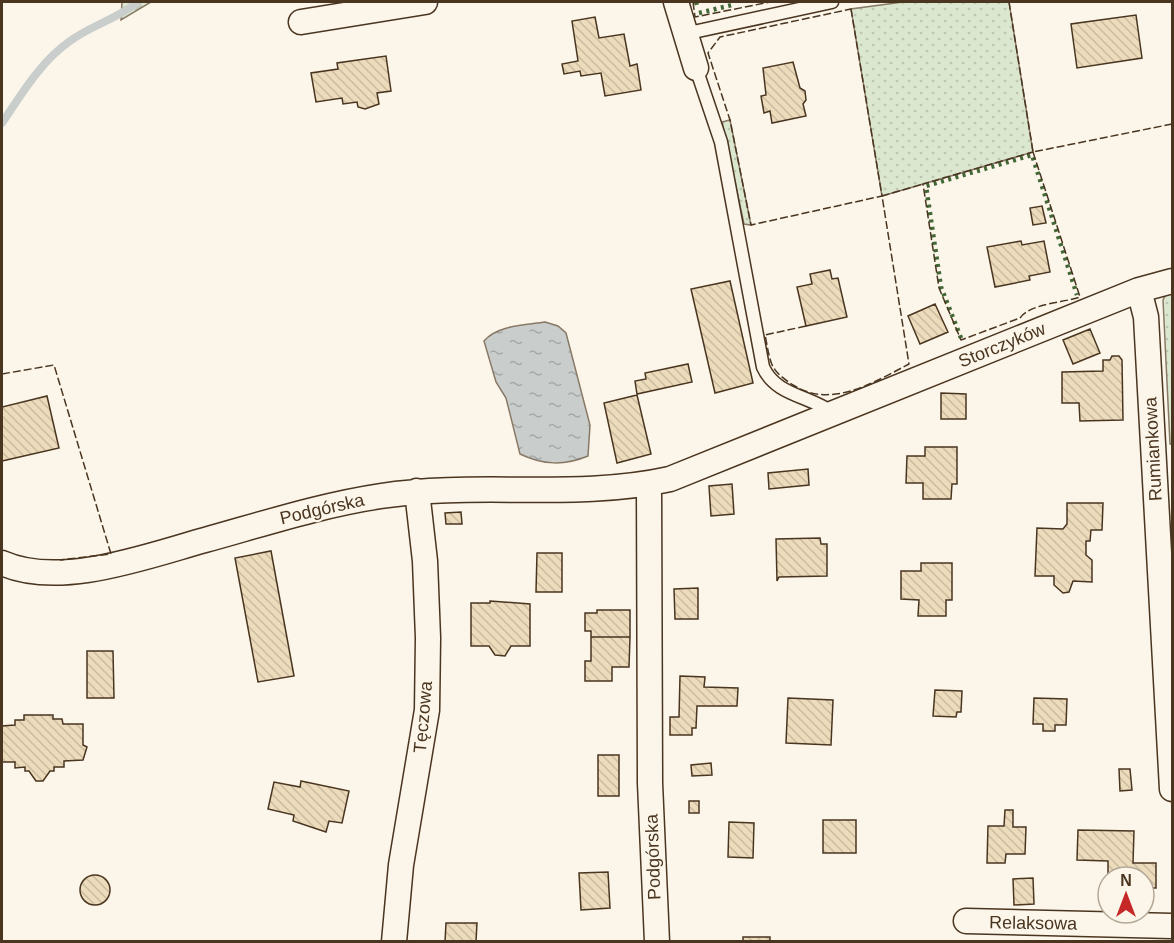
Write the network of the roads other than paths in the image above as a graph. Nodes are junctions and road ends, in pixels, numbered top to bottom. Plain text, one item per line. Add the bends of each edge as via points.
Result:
1 (425, 2) edge
2 (676, 2) edge
3 (832, 2) edge
4 (301, 22) dead end
5 (684, 34) junction
6 (696, 68) joint
7 (1173, 281) edge
8 (1139, 290) junction
9 (833, 412) junction
10 (649, 483) junction
11 (417, 491) junction
12 (1166, 548) edge
13 (2, 563) edge
14 (1173, 789) edge
15 (966, 921) dead end
16 (1173, 926) edge
17 (394, 942) edge
18 (657, 942) edge

1 - 4 street
2 - 5 street
3 - 5 lane
5 - 6 street
6 - 9 lane via 720,142 763,367 778,387
7 - 8 street, Storczyków
8 - 9 street, Storczyków
8 - 12 street, Rumiankowa via 1146,317
9 - 10 street, Podgórska via 670,479
10 - 11 street, Podgórska via 624,487
10 - 18 street, Podgórska via 650,783
11 - 13 street, Podgórska via 331,505 117,564 75,571 41,571
11 - 17 street, Tęczowa via 425,572 427,710 402,854
12 - 14 street, Rumiankowa
15 - 16 street, Relaksowa

